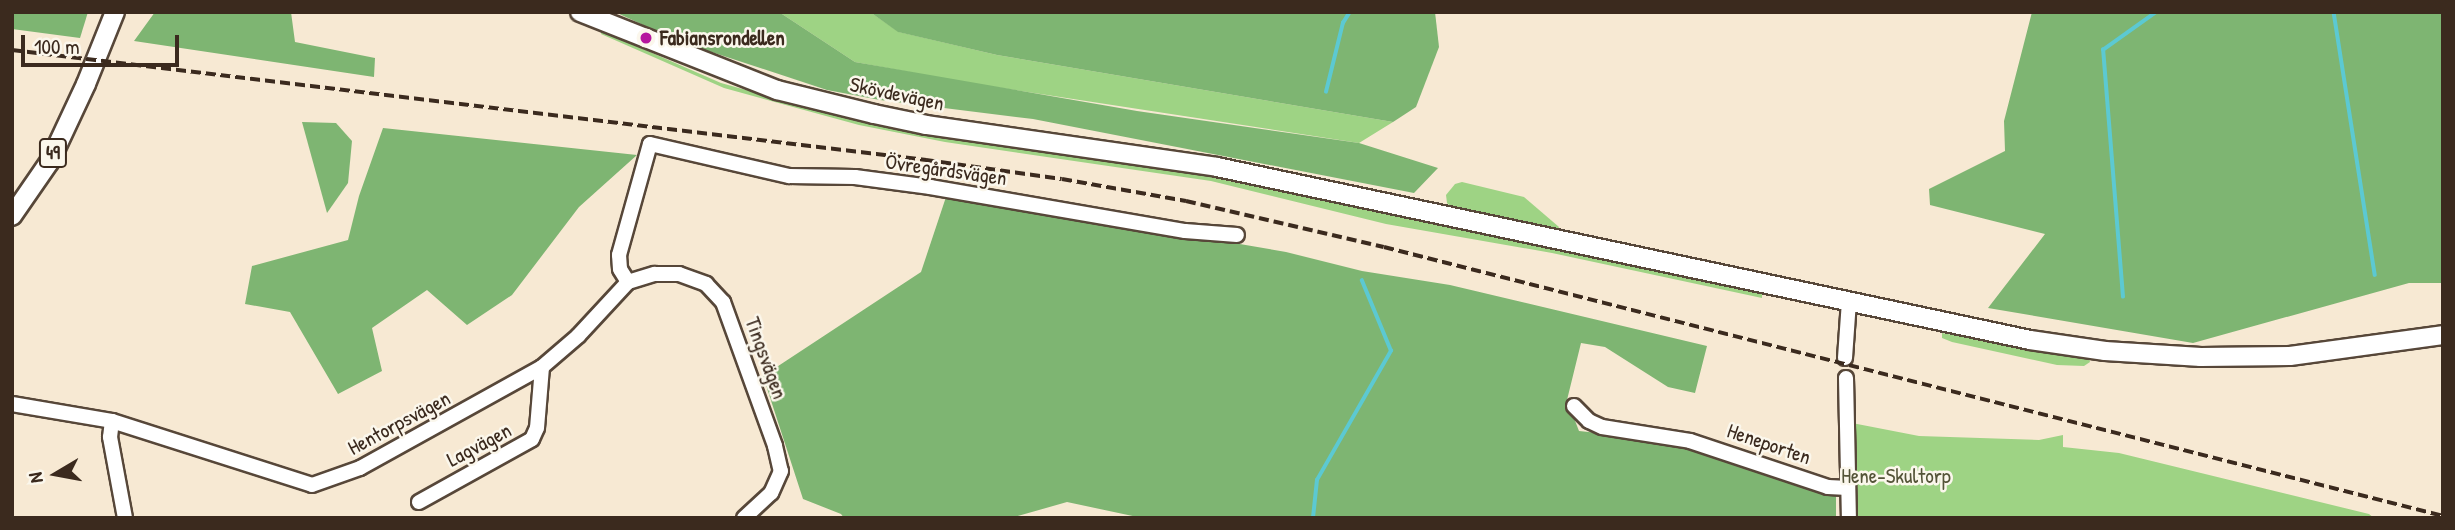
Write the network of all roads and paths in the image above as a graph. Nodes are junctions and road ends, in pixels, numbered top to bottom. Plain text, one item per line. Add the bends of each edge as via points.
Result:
1 (115, 12) edge
2 (580, 12) edge
3 (12, 216) edge
4 (1237, 235) dead end
5 (628, 282) junction
6 (1849, 302) junction
7 (2443, 335) edge
8 (1845, 358) dead end
9 (542, 368) junction
10 (1846, 378) dead end
11 (12, 404) edge
12 (1574, 406) dead end
13 (111, 421) junction
14 (1848, 488) junction
15 (419, 502) dead end
16 (125, 518) edge
17 (744, 518) edge
18 (1849, 518) edge

1 - 3 main road, 49 via 50,161
2 - 6 main road, Skövdevägen via 777,90 862,111 926,125 1217,167
4 - 5 street, Övregårdsvägen via 855,177 789,176 650,144 619,255
5 - 9 street, Hentorpsvägen
5 - 17 street, Tingsvägen via 655,274 679,274 706,284 723,302 781,471 771,493
6 - 7 main road, Skövdevägen via 2030,340 2201,358 2290,356
6 - 8 street
9 - 13 street, Hentorpsvägen via 359,468 317,485
9 - 15 street, Lagvägen via 532,439
10 - 14 street
11 - 13 street, Hentorpsvägen
12 - 14 street, Heneporten via 1602,427 1690,441 1828,487
13 - 16 street
14 - 18 street

